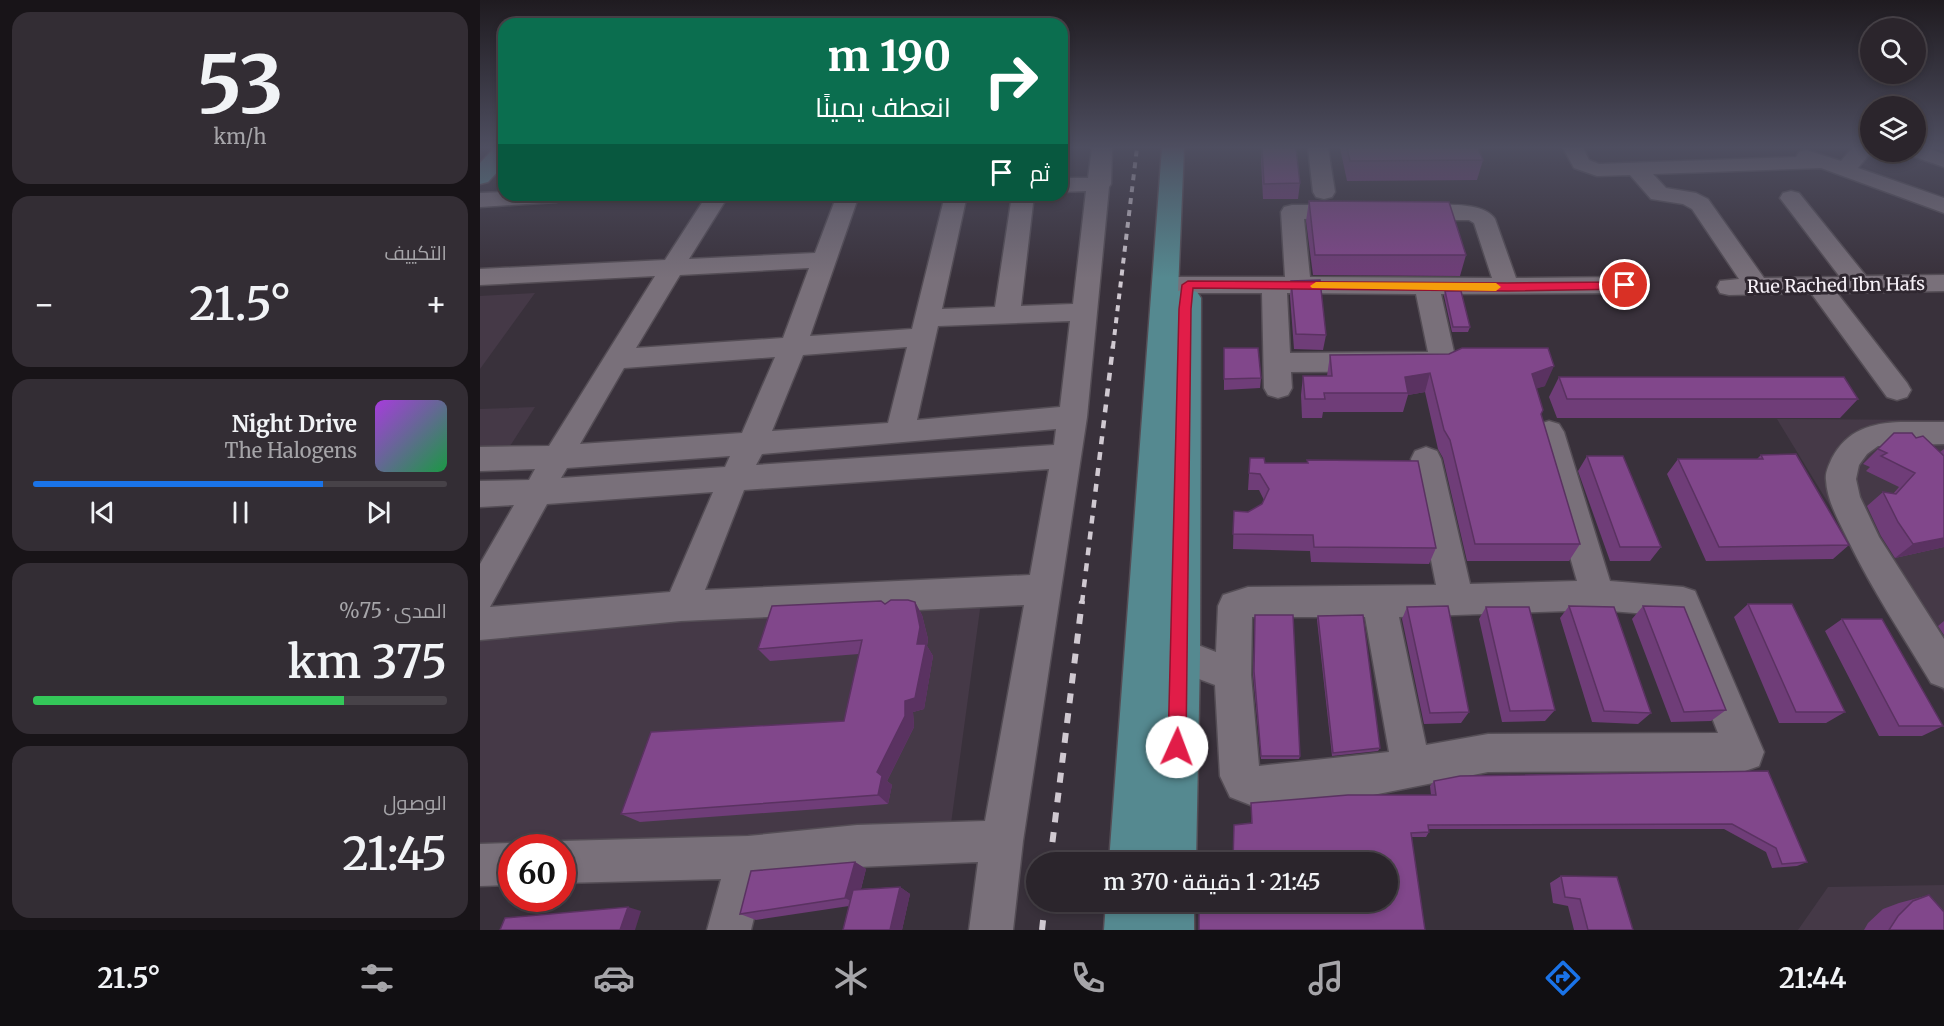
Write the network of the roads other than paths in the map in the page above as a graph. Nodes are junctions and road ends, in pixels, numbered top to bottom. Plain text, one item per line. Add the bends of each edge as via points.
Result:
1 (1099, 191) edge
2 (1174, 191) edge
3 (1189, 191) edge
4 (1657, 191) edge
5 (1908, 191) edge
6 (1791, 198) dead end
7 (498, 199) edge
8 (480, 200) edge
9 (714, 201) edge
10 (846, 201) edge
11 (955, 201) edge
12 (1022, 201) edge
13 (1943, 204) edge
14 (824, 260) junction
15 (671, 267) junction
16 (480, 277) edge
17 (1933, 283) edge
18 (1817, 284) junction
19 (1859, 284) junction
20 (1177, 285) junction
21 (1625, 285) dead end
22 (1756, 285) junction
23 (1286, 286) junction
24 (1427, 286) junction
25 (1507, 287) junction
26 (1729, 287) dead end
27 (1944, 307) edge
28 (1085, 312) junction
29 (1007, 315) junction
30 (924, 328) junction
31 (793, 346) junction
32 (616, 359) junction
33 (1897, 390) dead end
34 (1073, 417) junction
35 (1549, 432) edge
36 (900, 433) junction
37 (1944, 433) edge
38 (753, 442) junction
39 (1066, 456) junction
40 (557, 457) junction
41 (480, 459) edge
42 (1426, 459) dead end
43 (734, 478) junction
44 (538, 492) junction
45 (480, 494) edge
46 (1044, 589) junction
47 (1598, 595) junction
48 (480, 596) edge
49 (1456, 599) junction
50 (1379, 602) junction
51 (681, 606) junction
52 (480, 624) edge
53 (1180, 655) junction
54 (1944, 671) edge
55 (1233, 675) junction
56 (1411, 767) junction
57 (1002, 841) junction
58 (1133, 852) edge
59 (1173, 852) edge
60 (748, 857) junction
61 (576, 862) edge
62 (480, 864) edge
63 (498, 864) edge
64 (1129, 912) edge
65 (1171, 912) edge
66 (729, 930) edge
67 (991, 930) edge
68 (1128, 930) edge
69 (1170, 930) edge

1 - 28 street
2 - 20 main road
3 - 20 main road
4 - 22 street via 1700,204
5 - 13 street
6 - 19 street
7 - 8 street
9 - 15 street
10 - 14 street
11 - 30 street
12 - 29 street
14 - 15 street
14 - 31 street
15 - 16 street
15 - 32 street
17 - 19 street, Rue Rached Ibn Hafs
17 - 27 street
18 - 19 street, Rue Rached Ibn Hafs
18 - 22 street, Rue Rached Ibn Hafs
18 - 33 street
20 - 23 street
20 - 53 main road via 1185,309
20 - 58 main road
21 - 25 street
22 - 26 street, Rue Rached Ibn Hafs
23 - 24 street
23 - 24 street via 1277,375 1443,361
23 - 25 street via 1292,212 1473,213 1484,219
24 - 25 street
28 - 29 street
28 - 34 street
29 - 30 street
30 - 31 street
30 - 36 street
31 - 32 street
31 - 38 street
32 - 40 street
34 - 36 street
34 - 39 street
35 - 47 street
36 - 38 street
37 - 54 street via 1874,436 1854,449 1843,463 1840,480 1864,539
38 - 40 street
38 - 43 street
39 - 43 street
39 - 46 street
40 - 41 street
40 - 44 street
42 - 49 street
43 - 44 street
43 - 51 street
44 - 45 street
44 - 48 street
46 - 51 street
46 - 57 street
47 - 49 street
47 - 56 street via 1683,602 1745,752 1488,753
49 - 50 street
50 - 55 street via 1248,602 1235,606
50 - 56 street
51 - 52 street
53 - 55 street
53 - 59 main road
55 - 56 street via 1240,776 1244,783 1253,786 1352,777
57 - 60 street via 857,846
57 - 67 street
60 - 61 street
60 - 66 street
62 - 63 street
64 - 68 main road
65 - 69 main road

